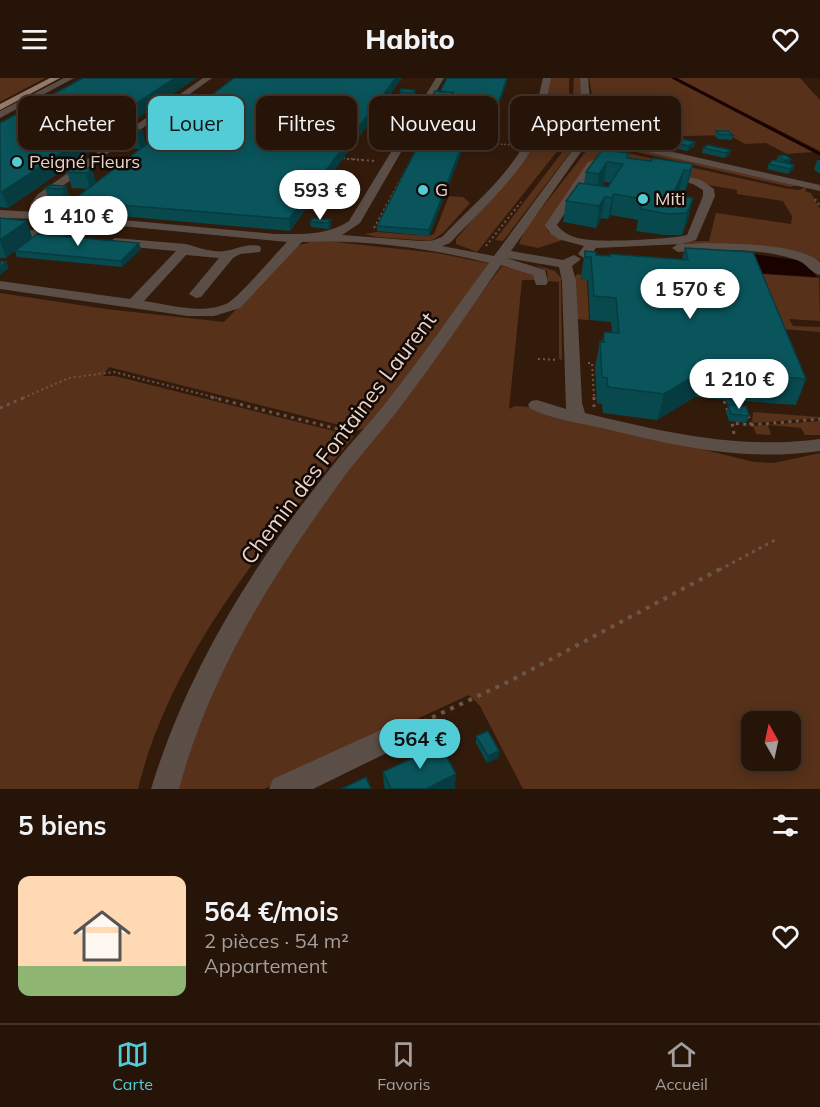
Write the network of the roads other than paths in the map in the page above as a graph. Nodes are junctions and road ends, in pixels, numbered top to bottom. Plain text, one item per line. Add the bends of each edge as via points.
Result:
1 (56, 78) edge
2 (70, 78) edge
3 (208, 78) edge
4 (440, 78) edge
5 (547, 78) edge
6 (584, 78) edge
7 (585, 96) edge
8 (0, 107) edge
9 (0, 116) edge
10 (517, 150) edge
11 (578, 150) edge
12 (650, 150) edge
13 (613, 159) edge
14 (653, 170) edge
15 (497, 185) junction
16 (820, 188) edge
17 (40, 198) junction
18 (6, 214) edge
19 (47, 216) junction
20 (0, 223) edge
21 (170, 224) junction
22 (349, 227) junction
23 (209, 228) junction
24 (0, 231) edge
25 (322, 235) junction
26 (72, 238) edge
27 (298, 238) junction
28 (98, 240) edge
29 (446, 240) junction
30 (380, 242) junction
31 (149, 245) junction
32 (420, 245) junction
33 (185, 249) junction
34 (255, 249) dead end
35 (588, 249) junction
36 (458, 251) junction
37 (228, 255) junction
38 (501, 256) junction
39 (565, 264) junction
40 (820, 271) edge
41 (541, 282) dead end
42 (0, 285) edge
43 (196, 294) dead end
44 (134, 304) junction
45 (537, 405) dead end
46 (577, 417) junction
47 (820, 445) edge
48 (396, 735) road end
49 (165, 789) edge
50 (283, 789) edge

1 - 8 main road
2 - 9 street
3 - 17 street
4 - 22 street
5 - 15 street via 534,134
6 - 7 street
10 - 15 street
11 - 38 street, Chemin des Fontaines Laurent
12 - 16 street
13 - 35 street via 592,164 551,225 560,235
14 - 35 street via 697,182 708,189 709,196 692,237
15 - 29 street
17 - 18 street
17 - 19 street via 36,205
18 - 19 street
18 - 20 street
19 - 21 street
21 - 23 street
21 - 31 street
22 - 25 street
22 - 30 street
23 - 27 street
23 - 33 street
24 - 26 street
25 - 27 street
25 - 30 street
27 - 44 street via 243,298 223,311 188,312
28 - 31 street
29 - 32 street
29 - 36 street
30 - 32 street
31 - 33 street
32 - 36 street
33 - 37 street
33 - 44 street
34 - 37 street
35 - 39 street
35 - 40 street via 711,246 802,258 810,260
36 - 38 street
37 - 43 street
38 - 39 street
38 - 41 street via 537,271
38 - 49 street, Chemin des Fontaines Laurent via 252,593 226,638 190,718
39 - 46 street
42 - 44 street
45 - 46 street
46 - 47 street via 739,449 794,450
48 - 50 street

